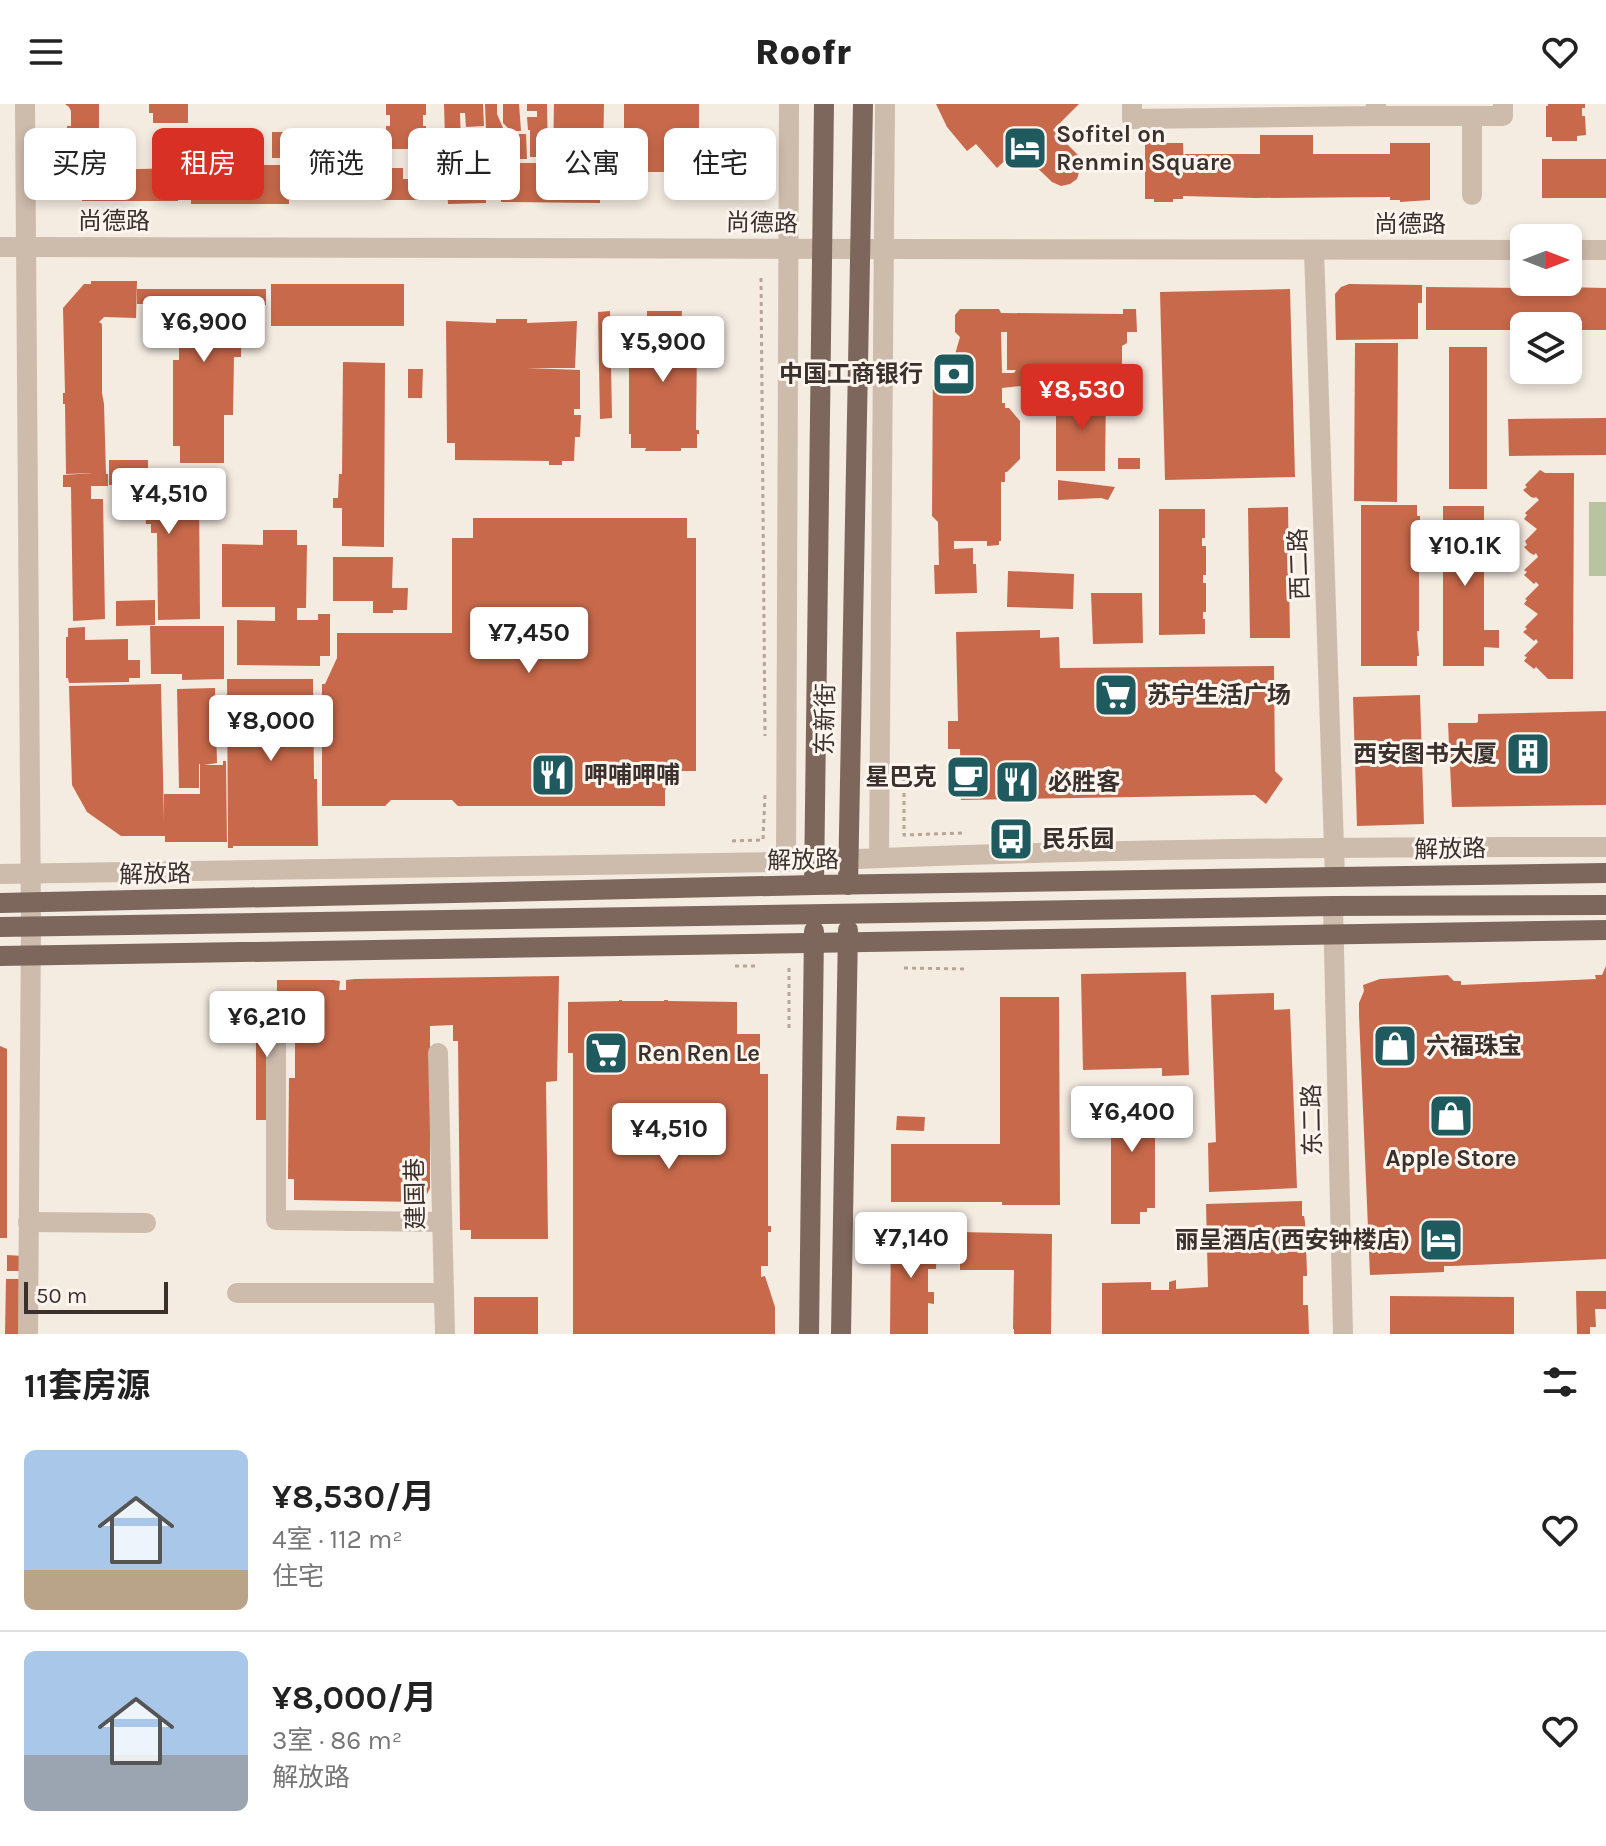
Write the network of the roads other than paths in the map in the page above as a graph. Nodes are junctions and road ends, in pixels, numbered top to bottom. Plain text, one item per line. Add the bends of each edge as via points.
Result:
1 (25, 104) edge
2 (789, 104) edge
3 (824, 104) edge
4 (863, 104) edge
5 (885, 104) edge
6 (1132, 104) edge
7 (1503, 104) edge
8 (1376, 110) edge
9 (1472, 116) junction
10 (1472, 195) dead end
11 (0, 247) edge
12 (27, 247) junction
13 (788, 249) junction
14 (822, 249) junction
15 (860, 250) junction
16 (884, 250) junction
17 (1314, 250) junction
18 (1510, 250) edge
19 (1582, 250) edge
20 (1606, 250) edge
21 (1335, 847) junction
22 (1606, 847) edge
23 (879, 858) junction
24 (848, 859) junction
25 (814, 861) junction
26 (786, 862) junction
27 (29, 873) junction
28 (1606, 873) edge
29 (0, 874) edge
30 (1335, 877) junction
31 (814, 885) junction
32 (848, 885) junction
33 (0, 903) edge
34 (29, 903) junction
35 (1606, 905) edge
36 (1333, 906) junction
37 (848, 914) junction
38 (814, 915) junction
39 (31, 926) junction
40 (0, 927) edge
41 (1606, 930) edge
42 (1334, 933) junction
43 (813, 942) junction
44 (848, 943) junction
45 (31, 955) junction
46 (0, 956) edge
47 (276, 1036) dead end
48 (438, 1053) dead end
49 (28, 1222) junction
50 (442, 1222) junction
51 (146, 1223) dead end
52 (237, 1293) dead end
53 (444, 1293) junction
54 (28, 1334) edge
55 (445, 1334) edge
56 (809, 1334) edge
57 (841, 1334) edge
58 (1343, 1334) edge

1 - 12 street
2 - 13 street
3 - 14 main road, 东新街
4 - 15 main road, 东新街
5 - 16 street
6 - 8 street via 1132,119
7 - 9 street via 1503,116
8 - 9 street
9 - 10 street
11 - 12 street, 尚德路
12 - 13 street, 尚德路
12 - 27 street
13 - 14 street, 尚德路
13 - 26 street
14 - 15 street, 尚德路
14 - 25 main road, 东新街
15 - 16 street, 尚德路
15 - 24 main road, 东新街
16 - 17 street, 尚德路
16 - 23 street
17 - 18 street, 尚德路
17 - 21 street, 西二路
19 - 20 street
21 - 22 street
21 - 23 street
21 - 30 street, 西二路
23 - 24 street
24 - 25 street
24 - 32 main road, 东新街
25 - 26 street
25 - 31 main road, 东新街
26 - 27 street
27 - 29 street
27 - 34 street
28 - 30 main road, 解放路
30 - 32 main road, 解放路
31 - 32 main road, 解放路
31 - 34 main road, 解放路
31 - 38 street, 东新街
32 - 37 street, 东新街
33 - 34 main road, 解放路
34 - 39 street
35 - 36 main road, 解放路
36 - 37 main road, 解放路
36 - 42 street, 东二路
37 - 38 main road, 解放路
37 - 44 main road, 东新街
38 - 39 main road, 解放路
38 - 43 main road, 东新街
39 - 40 main road, 解放路
39 - 45 street
41 - 42 main road
42 - 44 main road
42 - 58 street, 东二路
43 - 44 main road
43 - 45 main road
43 - 56 main road, 东新街
44 - 57 main road, 东新街
45 - 46 main road
45 - 49 street
47 - 50 street via 276,1220
48 - 50 street, 建国巷
49 - 51 street
49 - 54 street
50 - 53 street, 建国巷
52 - 53 street
53 - 55 street, 建国巷

